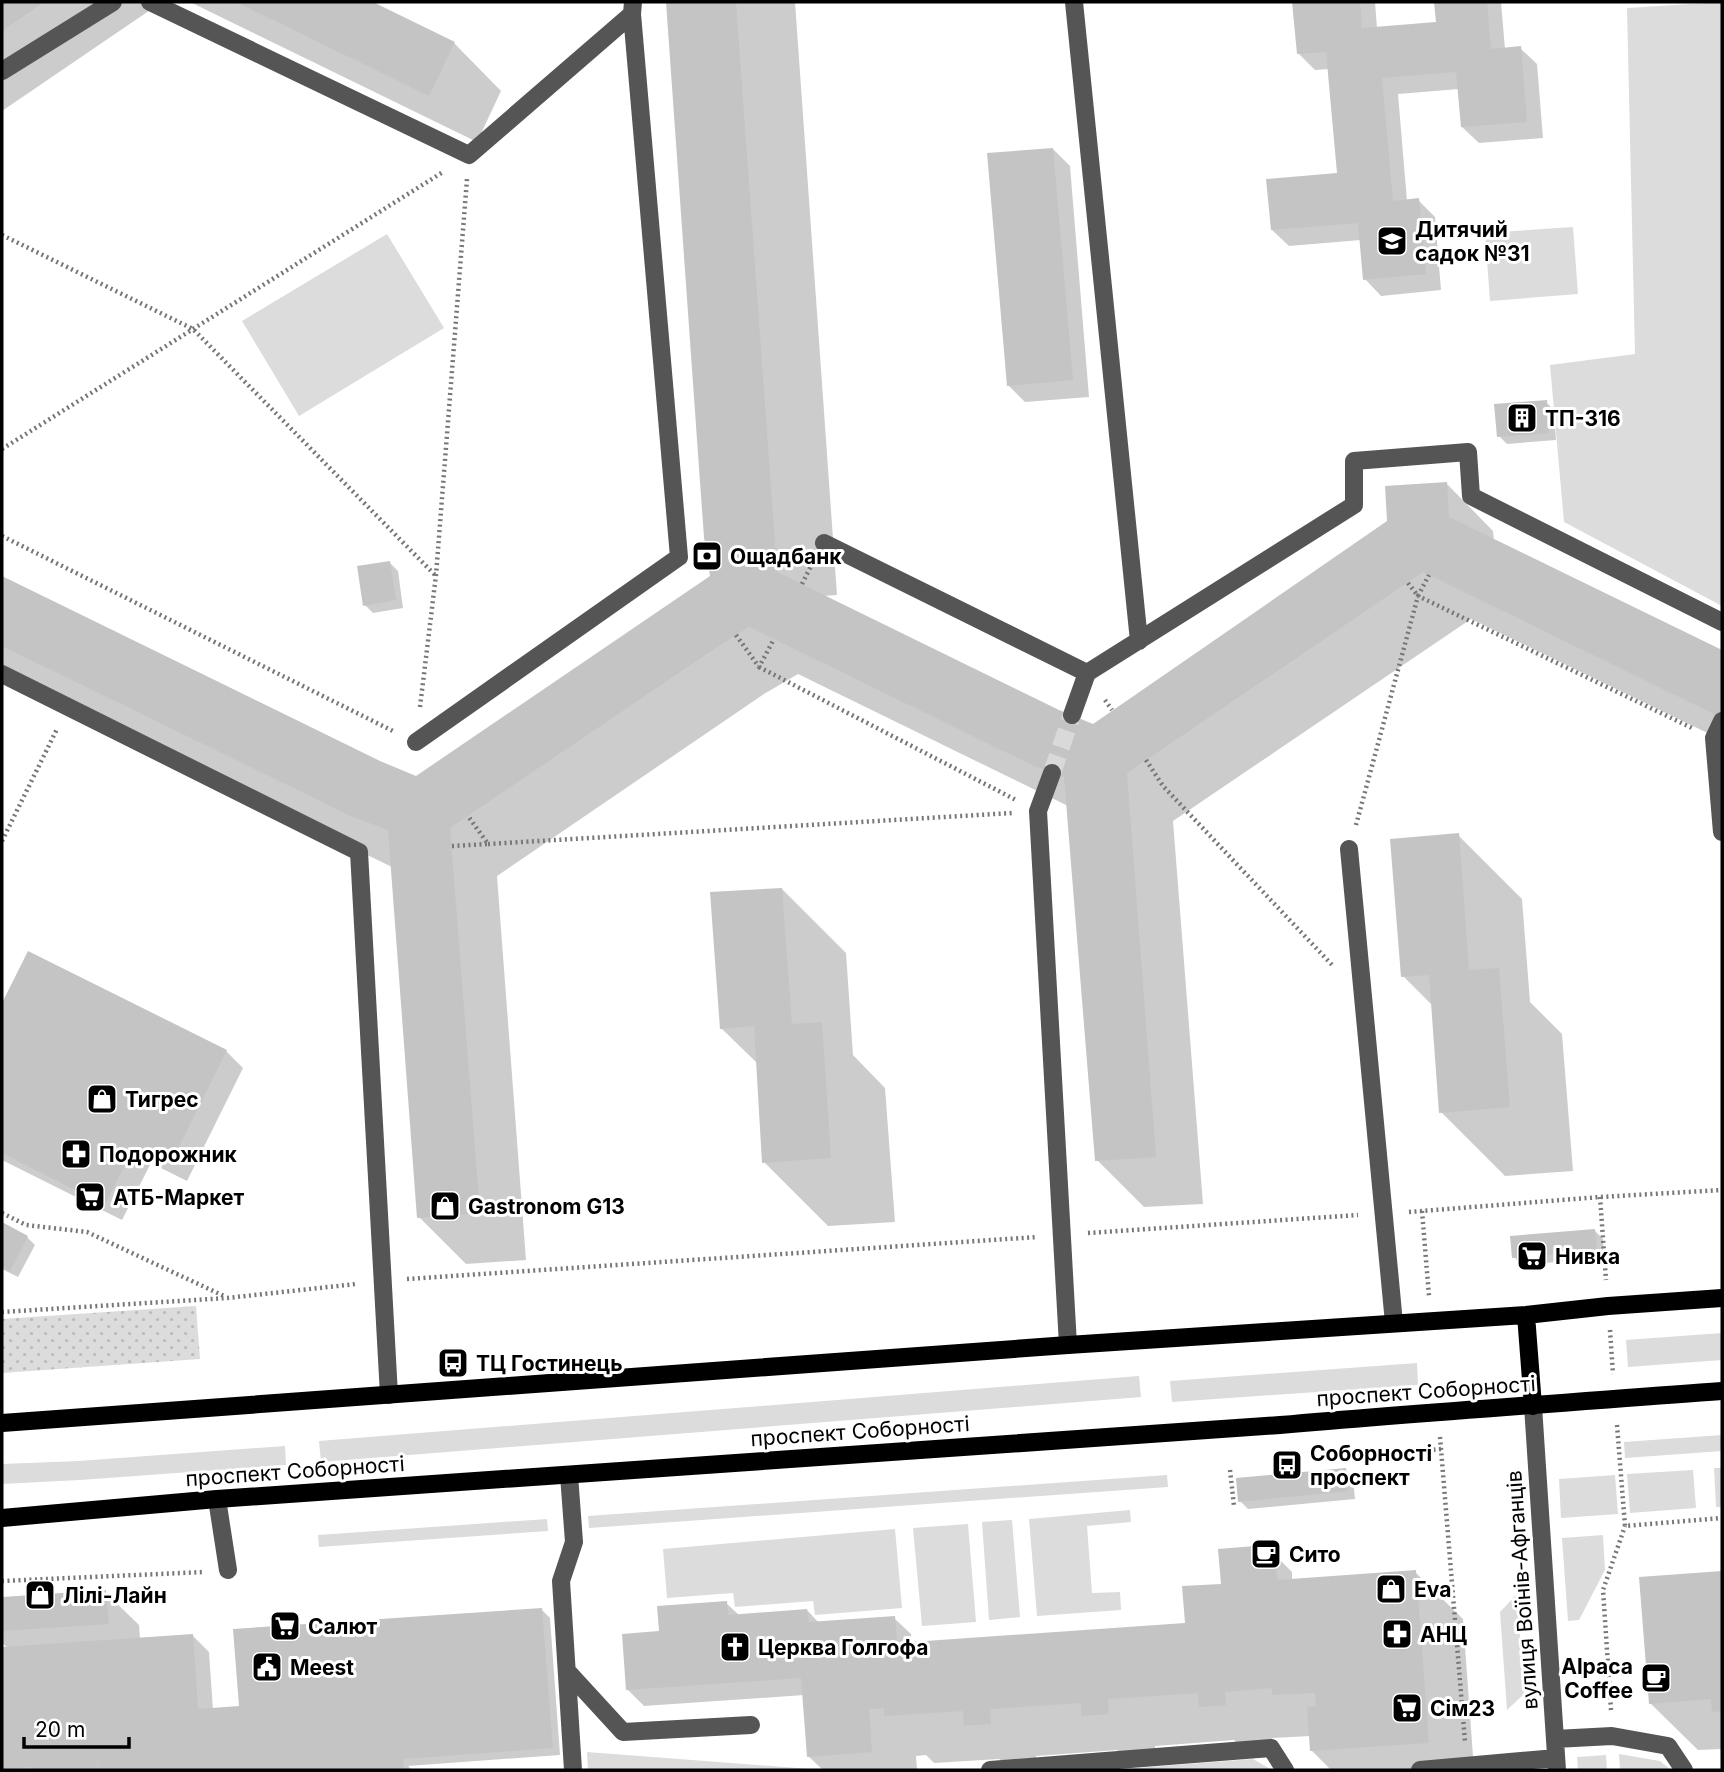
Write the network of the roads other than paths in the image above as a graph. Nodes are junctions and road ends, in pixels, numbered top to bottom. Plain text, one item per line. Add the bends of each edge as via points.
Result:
1 (113, 2) edge
2 (150, 2) edge
3 (1074, 2) edge
4 (633, 8) edge
5 (2, 71) edge
6 (824, 543) dead end
7 (1722, 622) edge
8 (1139, 641) junction
9 (1087, 673) junction
10 (2, 674) edge
11 (1072, 715) tunnel mouth
12 (1722, 722) edge
13 (416, 742) road end
14 (1052, 773) tunnel mouth
15 (1722, 832) edge
16 (1349, 849) road end
17 (1722, 1298) edge
18 (1526, 1315) junction
19 (1394, 1323) junction
20 (1068, 1345) junction
21 (1722, 1391) edge
22 (389, 1395) junction
23 (1533, 1406) junction
24 (2, 1423) edge
25 (569, 1475) junction
26 (218, 1499) junction
27 (2, 1518) edge
28 (228, 1570) road end
29 (567, 1671) junction
30 (751, 1725) dead end
31 (1555, 1739) junction
32 (1557, 1764) edge
33 (573, 1770) edge
34 (990, 1770) edge
35 (1285, 1770) edge
36 (1420, 1770) edge
37 (1684, 1770) edge

1 - 5 street
2 - 4 street via 469,155
3 - 8 street
4 - 13 street via 679,557
6 - 9 street
7 - 8 street via 1471,496 1468,452 1354,461 1354,505
8 - 9 street
9 - 11 street
10 - 22 street via 359,852
12 - 15 street via 1714,738
14 - 20 street via 1038,811
16 - 19 street
17 - 18 main road
18 - 19 main road
18 - 23 main road
19 - 20 main road
20 - 22 main road
21 - 23 main road, проспект Соборності
22 - 24 main road
23 - 25 main road, проспект Соборності
23 - 31 street, вулиця Воїнів-Афганців
25 - 26 main road, проспект Соборності
25 - 29 street via 574,1542 561,1581
26 - 27 main road, проспект Соборності
26 - 28 street
29 - 30 street via 623,1732
29 - 33 street
31 - 32 street, вулиця Воїнів-Афганців
31 - 37 street via 1612,1736 1668,1746
32 - 36 street
34 - 35 street via 1270,1748

